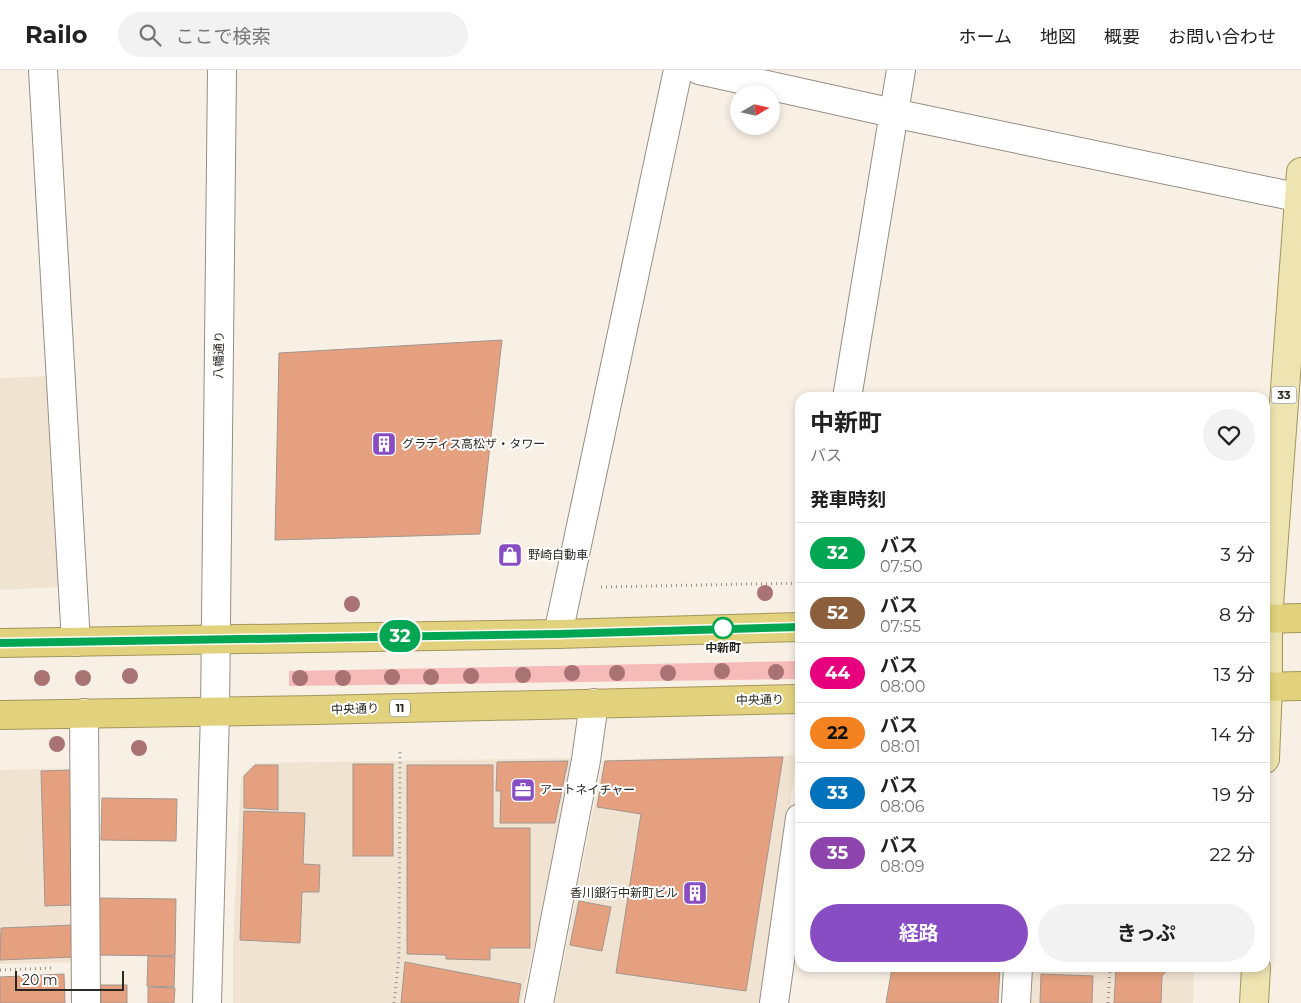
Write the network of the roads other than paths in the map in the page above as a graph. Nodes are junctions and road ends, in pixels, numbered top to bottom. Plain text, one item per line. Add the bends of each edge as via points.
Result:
1 (43, 70) edge
2 (222, 70) edge
3 (678, 70) edge
4 (699, 70) edge
5 (901, 70) edge
6 (893, 113) junction
7 (1300, 189) edge
8 (848, 392) edge
9 (1270, 580) edge
10 (1301, 618) edge
11 (1270, 619) edge
12 (795, 627) edge
13 (558, 634) junction
14 (215, 639) junction
15 (76, 642) junction
16 (0, 643) edge
17 (1301, 686) edge
18 (1270, 687) edge
19 (795, 699) edge
20 (594, 703) junction
21 (215, 712) junction
22 (84, 713) junction
23 (0, 715) edge
24 (795, 854) edge
25 (1018, 972) edge
26 (1256, 972) edge
27 (86, 1003) edge
28 (207, 1003) edge
29 (539, 1003) edge
30 (774, 1003) edge
31 (1016, 1003) edge
32 (1254, 1003) edge

1 - 15 street
2 - 14 street, 八幡通り
3 - 13 street
4 - 6 street
5 - 6 street
6 - 7 street
6 - 8 street
7 - 9 main road, 33
10 - 11 highway
12 - 13 highway
13 - 14 highway
14 - 15 highway
14 - 21 street, 八幡通り
15 - 16 highway
17 - 18 highway
19 - 20 highway, 中央通り / 11
20 - 21 highway, 中央通り / 11
20 - 29 street
21 - 22 highway, 中央通り / 11
21 - 28 street, 八幡通り
22 - 23 highway, 中央通り / 11
22 - 27 street
24 - 30 street
25 - 31 street
26 - 32 main road

